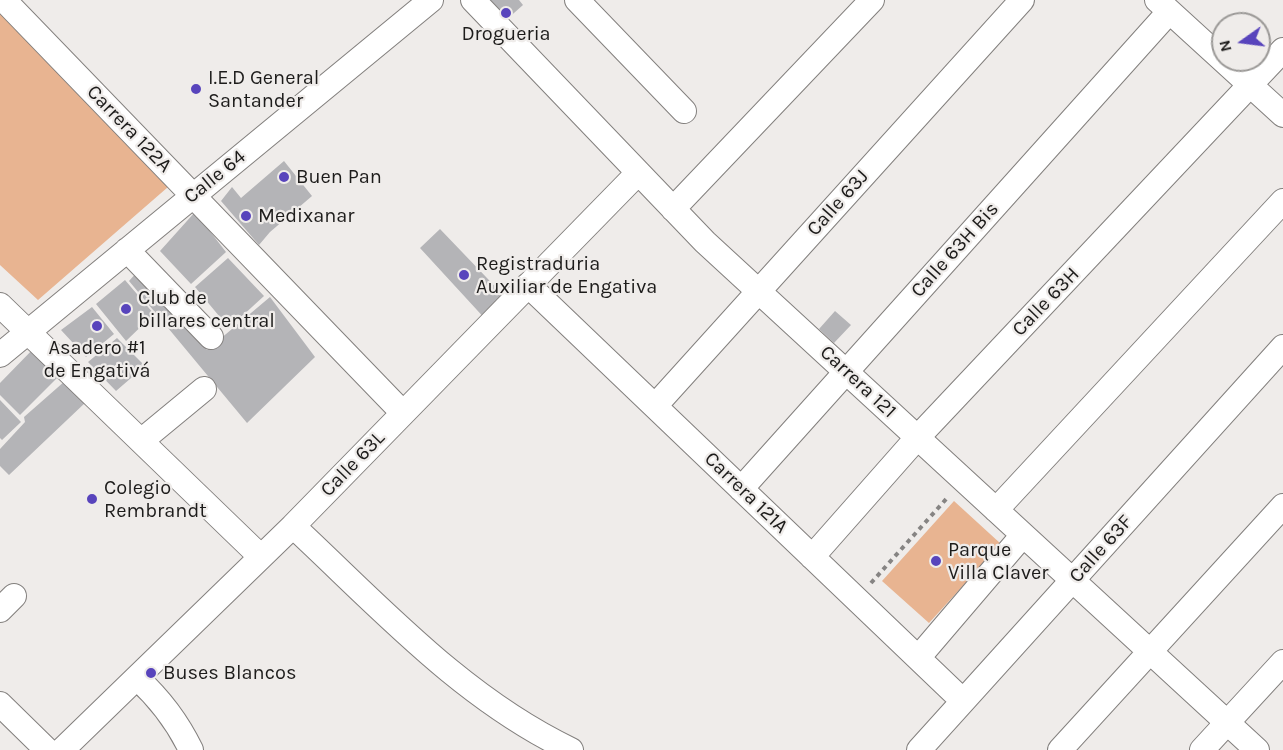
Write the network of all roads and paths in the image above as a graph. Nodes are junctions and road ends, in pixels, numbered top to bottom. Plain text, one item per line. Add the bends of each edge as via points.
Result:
1 (4, 0) edge
2 (431, 0) edge
3 (473, 0) edge
4 (577, 0) edge
5 (872, 0) edge
6 (1022, 0) edge
7 (1163, 6) edge
8 (1283, 50) edge
9 (1251, 87) junction
10 (684, 111) dead end
11 (1283, 116) edge
12 (638, 173) junction
13 (193, 195) junction
14 (1283, 201) edge
15 (674, 209) junction
16 (127, 250) junction
17 (528, 285) junction
18 (759, 291) junction
19 (0, 305) edge
20 (29, 332) junction
21 (211, 337) dead end
22 (1283, 347) edge
23 (0, 355) edge
24 (846, 372) junction
25 (204, 389) dead end
26 (655, 406) junction
27 (403, 413) junction
28 (917, 438) junction
29 (141, 441) junction
30 (963, 480) junction
31 (741, 489) junction
32 (1283, 506) edge
33 (996, 510) junction
34 (292, 526) junction
35 (1023, 535) junction
36 (261, 557) junction
37 (812, 557) junction
38 (1072, 580) junction
39 (856, 599) junction
40 (1150, 651) junction
41 (918, 658) junction
42 (1283, 662) edge
43 (137, 678) junction
44 (963, 701) junction
45 (0, 704) edge
46 (1227, 722) junction
47 (47, 750) edge
48 (62, 750) edge
49 (191, 750) edge
50 (571, 750) edge
51 (919, 750) edge
52 (1060, 750) edge
53 (1202, 750) edge
54 (1257, 750) edge

1 - 13 street, Carrera 122A
2 - 13 street, Calle 64
3 - 12 street, Carrera 121
4 - 10 street
5 - 15 street
6 - 18 street, Calle 63J
7 - 9 street
7 - 24 street, Calle 63H Bis
8 - 9 street, Calle 63H
9 - 11 street
9 - 28 street, Calle 63H
12 - 15 street, Carrera 121
12 - 17 street, Calle 63L
13 - 16 street, Calle 64
13 - 27 street, Carrera 122A
14 - 33 street
15 - 18 street, Carrera 121
16 - 20 street, Calle 64
16 - 21 street
17 - 26 street, Carrera 121A
17 - 27 street, Calle 63L
18 - 24 street, Carrera 121
18 - 26 street, Calle 63J
19 - 20 street
20 - 23 street, Calle 64
20 - 29 street
22 - 38 street, Calle 63F
24 - 28 street, Carrera 121
24 - 31 street, Calle 63H Bis
25 - 29 street
26 - 31 street, Carrera 121A
27 - 34 street, Calle 63L
28 - 30 street, Carrera 121
28 - 37 street, Calle 63H
29 - 36 street
30 - 33 street, Carrera 121
30 - 39 path
31 - 37 street, Carrera 121A
32 - 40 street
33 - 35 street, Carrera 121
34 - 36 street, Calle 63L
34 - 50 street via 453,675 498,709
35 - 38 street, Carrera 121
35 - 41 street
36 - 43 street, Calle 63L
37 - 39 street, Carrera 121A
38 - 40 street, Carrera 121
38 - 44 street, Calle 63F
39 - 41 street, Carrera 121A
40 - 46 street, Carrera 121
40 - 52 street
41 - 44 street, Carrera 121A
42 - 46 street
43 - 48 street, Calle 63L
43 - 49 street via 179,724
44 - 51 street, Calle 63F
45 - 47 street
46 - 53 street
46 - 54 street, Carrera 121

